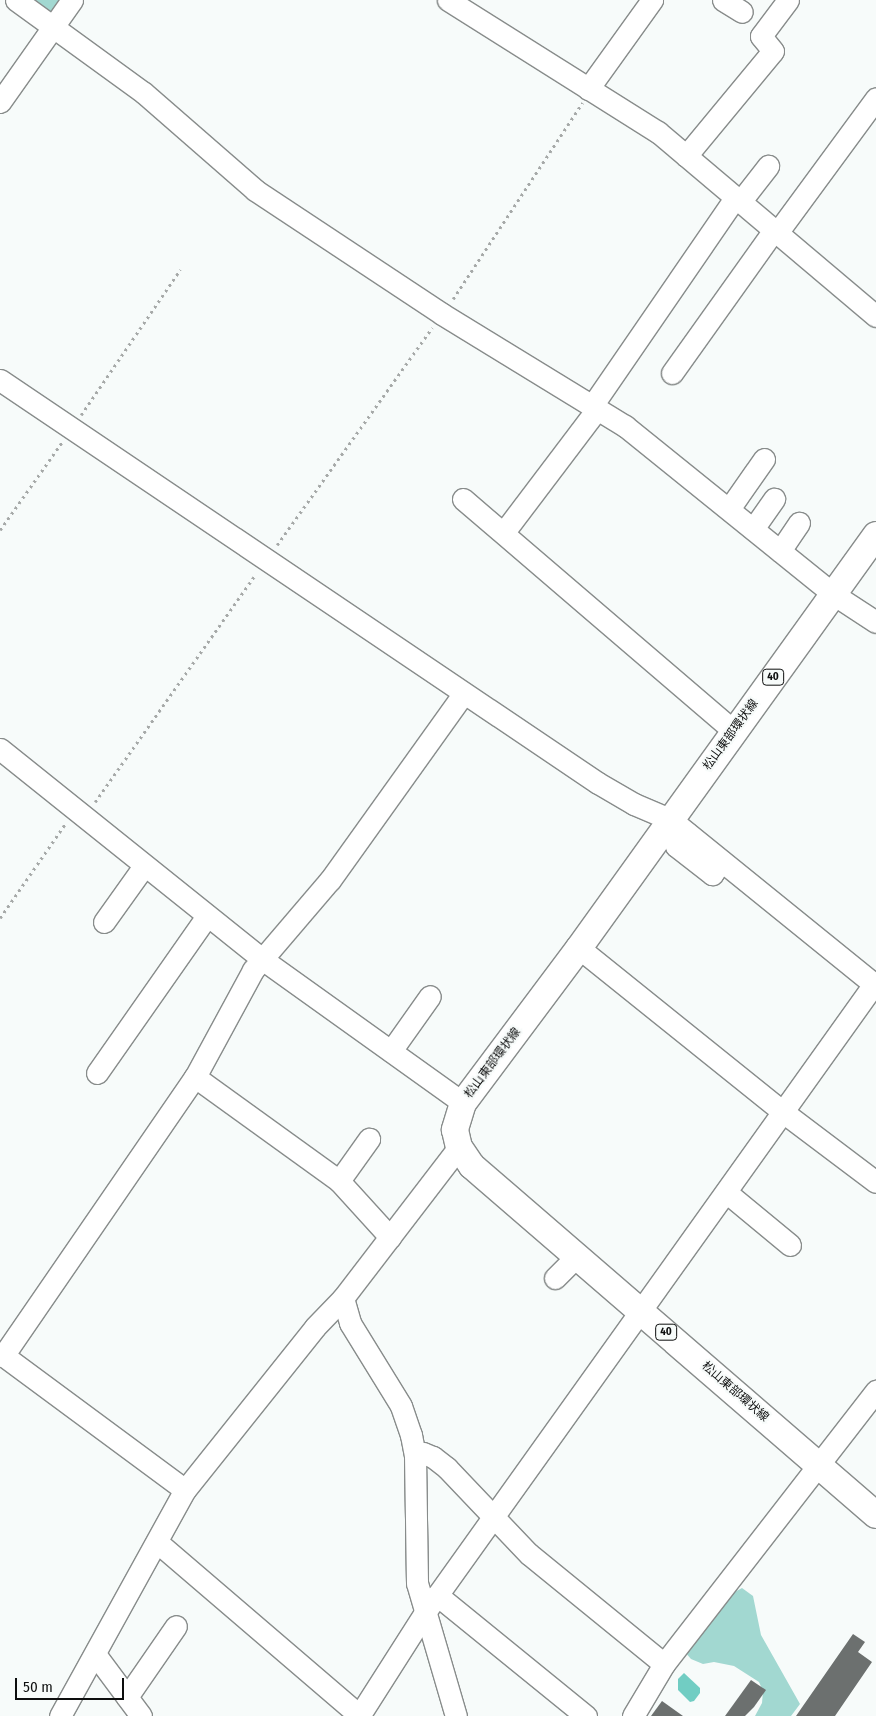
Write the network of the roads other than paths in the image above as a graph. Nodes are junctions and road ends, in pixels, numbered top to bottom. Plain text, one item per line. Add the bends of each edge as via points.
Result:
1 (16, 0) edge
2 (72, 0) edge
3 (448, 0) edge
4 (652, 0) edge
5 (723, 0) edge
6 (788, 0) edge
7 (742, 12) dead end
8 (53, 26) junction
9 (588, 88) junction
10 (876, 98) edge
11 (0, 102) edge
12 (686, 156) junction
13 (768, 166) dead end
14 (738, 200) junction
15 (776, 231) junction
16 (876, 316) edge
17 (672, 373) dead end
18 (0, 380) edge
19 (595, 407) junction
20 (764, 459) dead end
21 (774, 498) dead end
22 (463, 499) dead end
23 (729, 509) junction
24 (799, 523) dead end
25 (753, 529) junction
26 (504, 532) junction
27 (876, 535) edge
28 (780, 551) junction
29 (833, 594) junction
30 (876, 622) edge
31 (463, 694) junction
32 (734, 731) junction
33 (0, 749) edge
34 (678, 826) junction
35 (144, 866) junction
36 (207, 916) junction
37 (104, 922) dead end
38 (579, 948) junction
39 (262, 959) junction
40 (875, 985) edge
41 (430, 996) dead end
42 (391, 1052) junction
43 (97, 1073) dead end
44 (195, 1077) junction
45 (463, 1103) junction
46 (783, 1112) junction
47 (369, 1139) dead end
48 (459, 1147) junction
49 (339, 1181) junction
50 (876, 1182) edge
51 (726, 1192) junction
52 (390, 1237) junction
53 (790, 1245) dead end
54 (577, 1256) junction
55 (555, 1278) dead end
56 (343, 1298) junction
57 (641, 1311) junction
58 (2, 1354) edge
59 (876, 1391) edge
60 (415, 1455) junction
61 (819, 1465) junction
62 (185, 1490) junction
63 (876, 1515) edge
64 (493, 1517) junction
65 (157, 1542) junction
66 (432, 1603) junction
67 (176, 1626) dead end
68 (95, 1654) junction
69 (664, 1664) junction
70 (127, 1697) junction
71 (60, 1716) edge
72 (141, 1716) edge
73 (360, 1716) edge
74 (456, 1716) edge
75 (586, 1716) edge
76 (632, 1716) edge

1 - 8 street
2 - 8 street
3 - 9 street
4 - 9 street
5 - 7 street
6 - 12 street via 761,36 773,51
8 - 11 street
8 - 19 street via 144,93 255,190 442,314
9 - 12 street via 658,132
10 - 15 street
12 - 14 street
13 - 14 street
14 - 15 street
14 - 19 street
15 - 16 street
15 - 17 street
18 - 31 street
19 - 23 street via 625,426
19 - 26 street
20 - 23 street
21 - 25 street
22 - 26 street
23 - 25 street
24 - 28 street
25 - 28 street
26 - 32 street via 543,570
27 - 29 main road, 松山東部環状線 / 40
28 - 29 street
29 - 30 street
29 - 32 main road, 松山東部環状線 / 40
31 - 34 street via 598,783
31 - 39 street via 336,872
32 - 34 main road, 松山東部環状線 / 40
33 - 35 street
34 - 38 main road, 松山東部環状線 / 40
34 - 40 street
35 - 36 street
35 - 37 street
36 - 39 street
36 - 43 street
38 - 45 main road, 松山東部環状線 / 40
38 - 46 street
39 - 42 street
39 - 44 street
40 - 46 street
41 - 42 street
42 - 45 street
44 - 49 street
44 - 58 street
45 - 48 main road, 松山東部環状線 / 40 via 455,1130
46 - 50 street
46 - 51 street
47 - 49 street
48 - 52 street
48 - 54 main road, 松山東部環状線 / 40 via 472,1166
49 - 52 street
51 - 53 street
51 - 57 street
52 - 56 street
54 - 55 street
54 - 57 main road, 松山東部環状線 / 40
56 - 60 street via 350,1323 401,1406
56 - 62 street via 315,1327
57 - 61 main road, 松山東部環状線 / 40
57 - 64 street
58 - 62 street
59 - 61 street
60 - 64 street via 433,1457 448,1468
60 - 66 street via 417,1583
61 - 63 main road, 松山東部環状線 / 40
61 - 69 street
62 - 65 street
64 - 66 street
64 - 69 street via 529,1554
65 - 68 street
65 - 73 street
66 - 73 street
66 - 74 street
66 - 75 street
67 - 70 street
68 - 70 street
68 - 71 street
69 - 76 street
70 - 72 street

